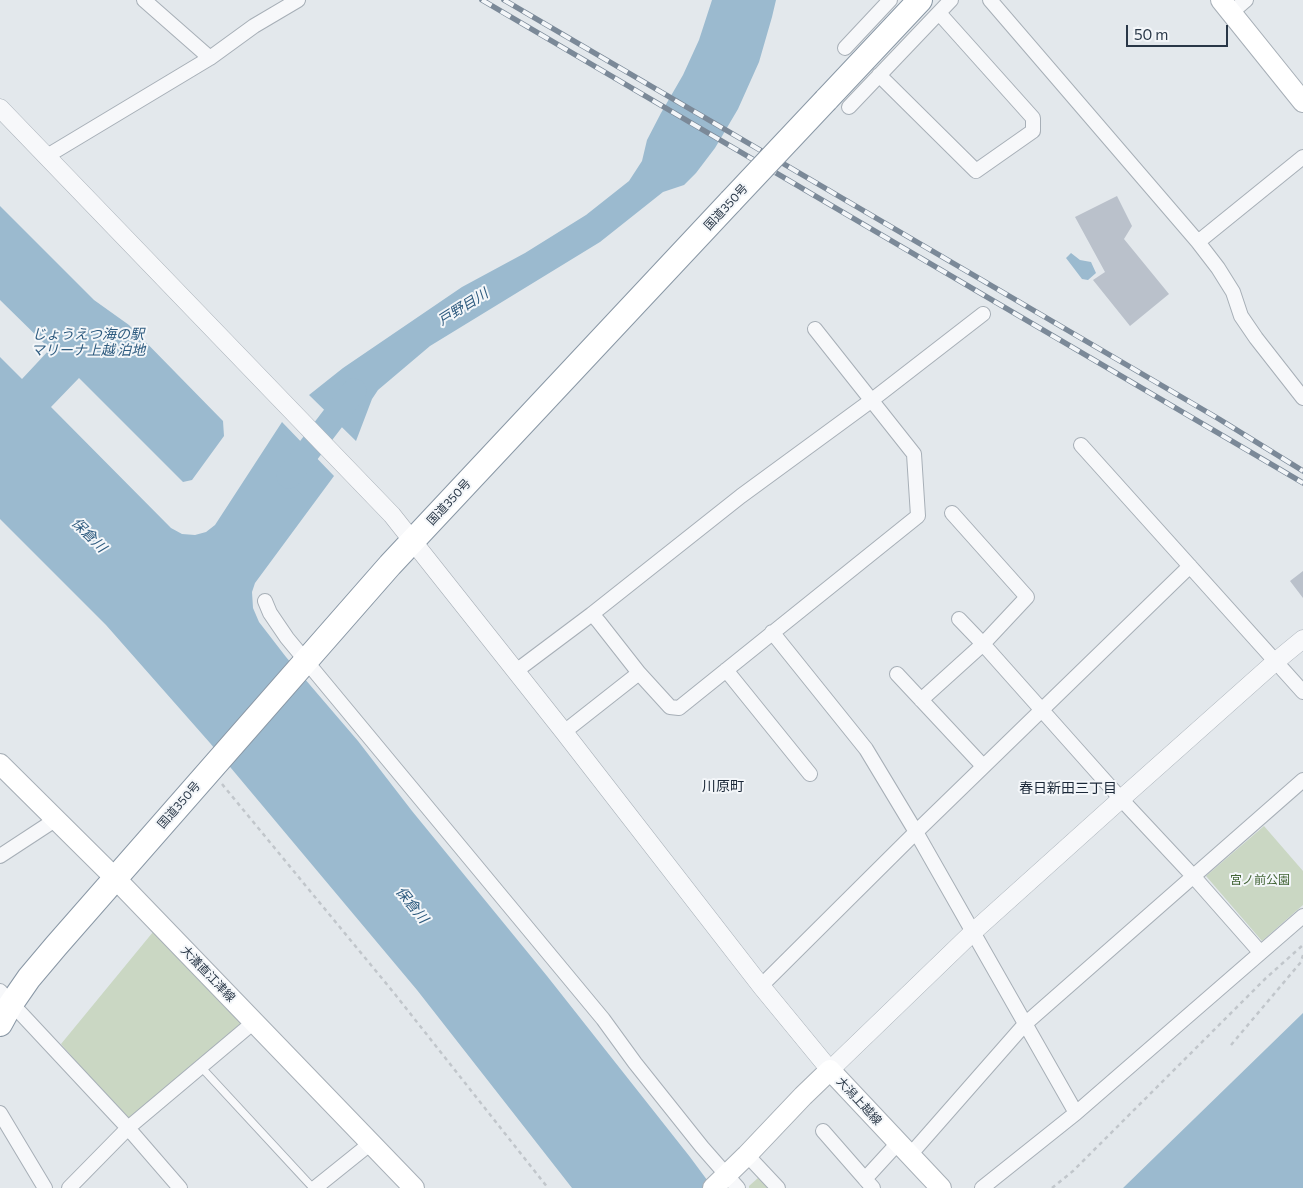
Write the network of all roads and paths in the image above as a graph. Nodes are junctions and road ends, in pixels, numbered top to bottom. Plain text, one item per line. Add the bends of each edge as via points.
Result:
1 (144, 0) edge
2 (298, 0) edge
3 (951, 0) edge
4 (990, 0) edge
5 (884, 2) edge
6 (1233, 4) edge
7 (929, 6) edge
8 (845, 48) dead end
9 (210, 58) junction
10 (879, 75) junction
11 (1303, 102) edge
12 (849, 107) dead end
13 (0, 108) edge
14 (47, 156) junction
15 (1303, 157) edge
16 (1198, 242) junction
17 (983, 314) dead end
18 (815, 329) dead end
19 (1303, 398) edge
20 (872, 400) junction
21 (1081, 446) dead end
22 (952, 513) dead end
23 (412, 541) junction
24 (1190, 566) junction
25 (265, 601) dead end
26 (592, 614) junction
27 (959, 618) dead end
28 (772, 632) junction
29 (1303, 639) edge
30 (983, 644) junction
31 (1275, 662) junction
32 (304, 664) junction
33 (726, 670) junction
34 (516, 671) junction
35 (639, 673) junction
36 (897, 674) dead end
37 (1303, 692) edge
38 (921, 700) junction
39 (1042, 710) junction
40 (564, 732) junction
41 (0, 764) edge
42 (984, 766) junction
43 (212, 767) junction
44 (810, 774) dead end
45 (1303, 780) edge
46 (1121, 799) junction
47 (55, 820) junction
48 (916, 832) junction
49 (0, 856) edge
50 (1193, 876) junction
51 (115, 878) junction
52 (1303, 916) edge
53 (973, 932) junction
54 (1303, 945) edge
55 (1260, 952) junction
56 (1303, 955) edge
57 (761, 986) junction
58 (4, 1006) edge
59 (254, 1022) junction
60 (1025, 1024) junction
61 (1231, 1045) dead end
62 (201, 1067) junction
63 (830, 1070) junction
64 (0, 1113) edge
65 (1076, 1113) junction
66 (128, 1128) junction
67 (823, 1131) dead end
68 (371, 1143) junction
69 (904, 1149) junction
70 (747, 1155) junction
71 (869, 1183) edge
72 (723, 1184) edge
73 (45, 1188) edge
74 (69, 1188) edge
75 (180, 1188) edge
76 (314, 1188) edge
77 (414, 1188) edge
78 (548, 1188) edge
79 (778, 1188) edge
80 (941, 1188) edge
81 (982, 1188) edge
82 (1052, 1188) edge

1 - 9 street
2 - 9 street via 254,26
3 - 7 street
4 - 16 street
5 - 8 street
6 - 11 main road
7 - 10 street
7 - 10 street via 1033,118 1033,131 976,172
7 - 23 highway, 国道350号, bridge via 731,201
9 - 14 street
10 - 12 street
13 - 14 street
14 - 23 street via 392,515
15 - 16 street
16 - 19 street via 1233,292 1241,316
17 - 20 street
18 - 20 street
20 - 26 street via 741,496
20 - 28 street via 914,454 918,516
21 - 24 street
22 - 30 street via 1027,597
23 - 32 highway, 国道350号
23 - 34 street
24 - 31 street
24 - 39 street
25 - 32 street
26 - 34 street
26 - 35 street
27 - 30 street
28 - 33 street
28 - 48 street via 866,749
29 - 31 street
30 - 38 street
30 - 39 street
31 - 37 street
31 - 46 street
32 - 43 highway, 国道350号
32 - 72 street via 603,1020 702,1147
33 - 35 street via 679,708 670,707
33 - 44 street
34 - 40 street
35 - 40 street
36 - 38 street
38 - 42 street
39 - 42 street
39 - 46 street
40 - 57 street
41 - 47 main road, 大瀁直江津線
42 - 48 street
43 - 51 highway, 国道350号
43 - 78 path
45 - 50 street
46 - 50 street
46 - 53 street
47 - 49 street
47 - 51 main road, 大瀁直江津線
48 - 53 street
48 - 57 street
50 - 55 street
50 - 60 street
51 - 58 highway, 国道350号
51 - 59 main road, 大瀁直江津線
52 - 55 street
53 - 60 street
53 - 63 street
54 - 82 path
55 - 65 street
56 - 61 path via 1301,962
57 - 63 street
58 - 66 street
59 - 62 street
59 - 68 main road, 大瀁直江津線
60 - 65 street
60 - 69 street
62 - 66 street
62 - 76 lane
63 - 69 main road, 大潟上越線
63 - 70 main road, 大潟上越線
64 - 73 street
65 - 81 street
66 - 74 street
66 - 75 street
67 - 71 street
68 - 76 street
68 - 77 main road, 大瀁直江津線
69 - 71 street
69 - 80 main road, 大潟上越線
70 - 72 main road, 大潟上越線
70 - 79 street

